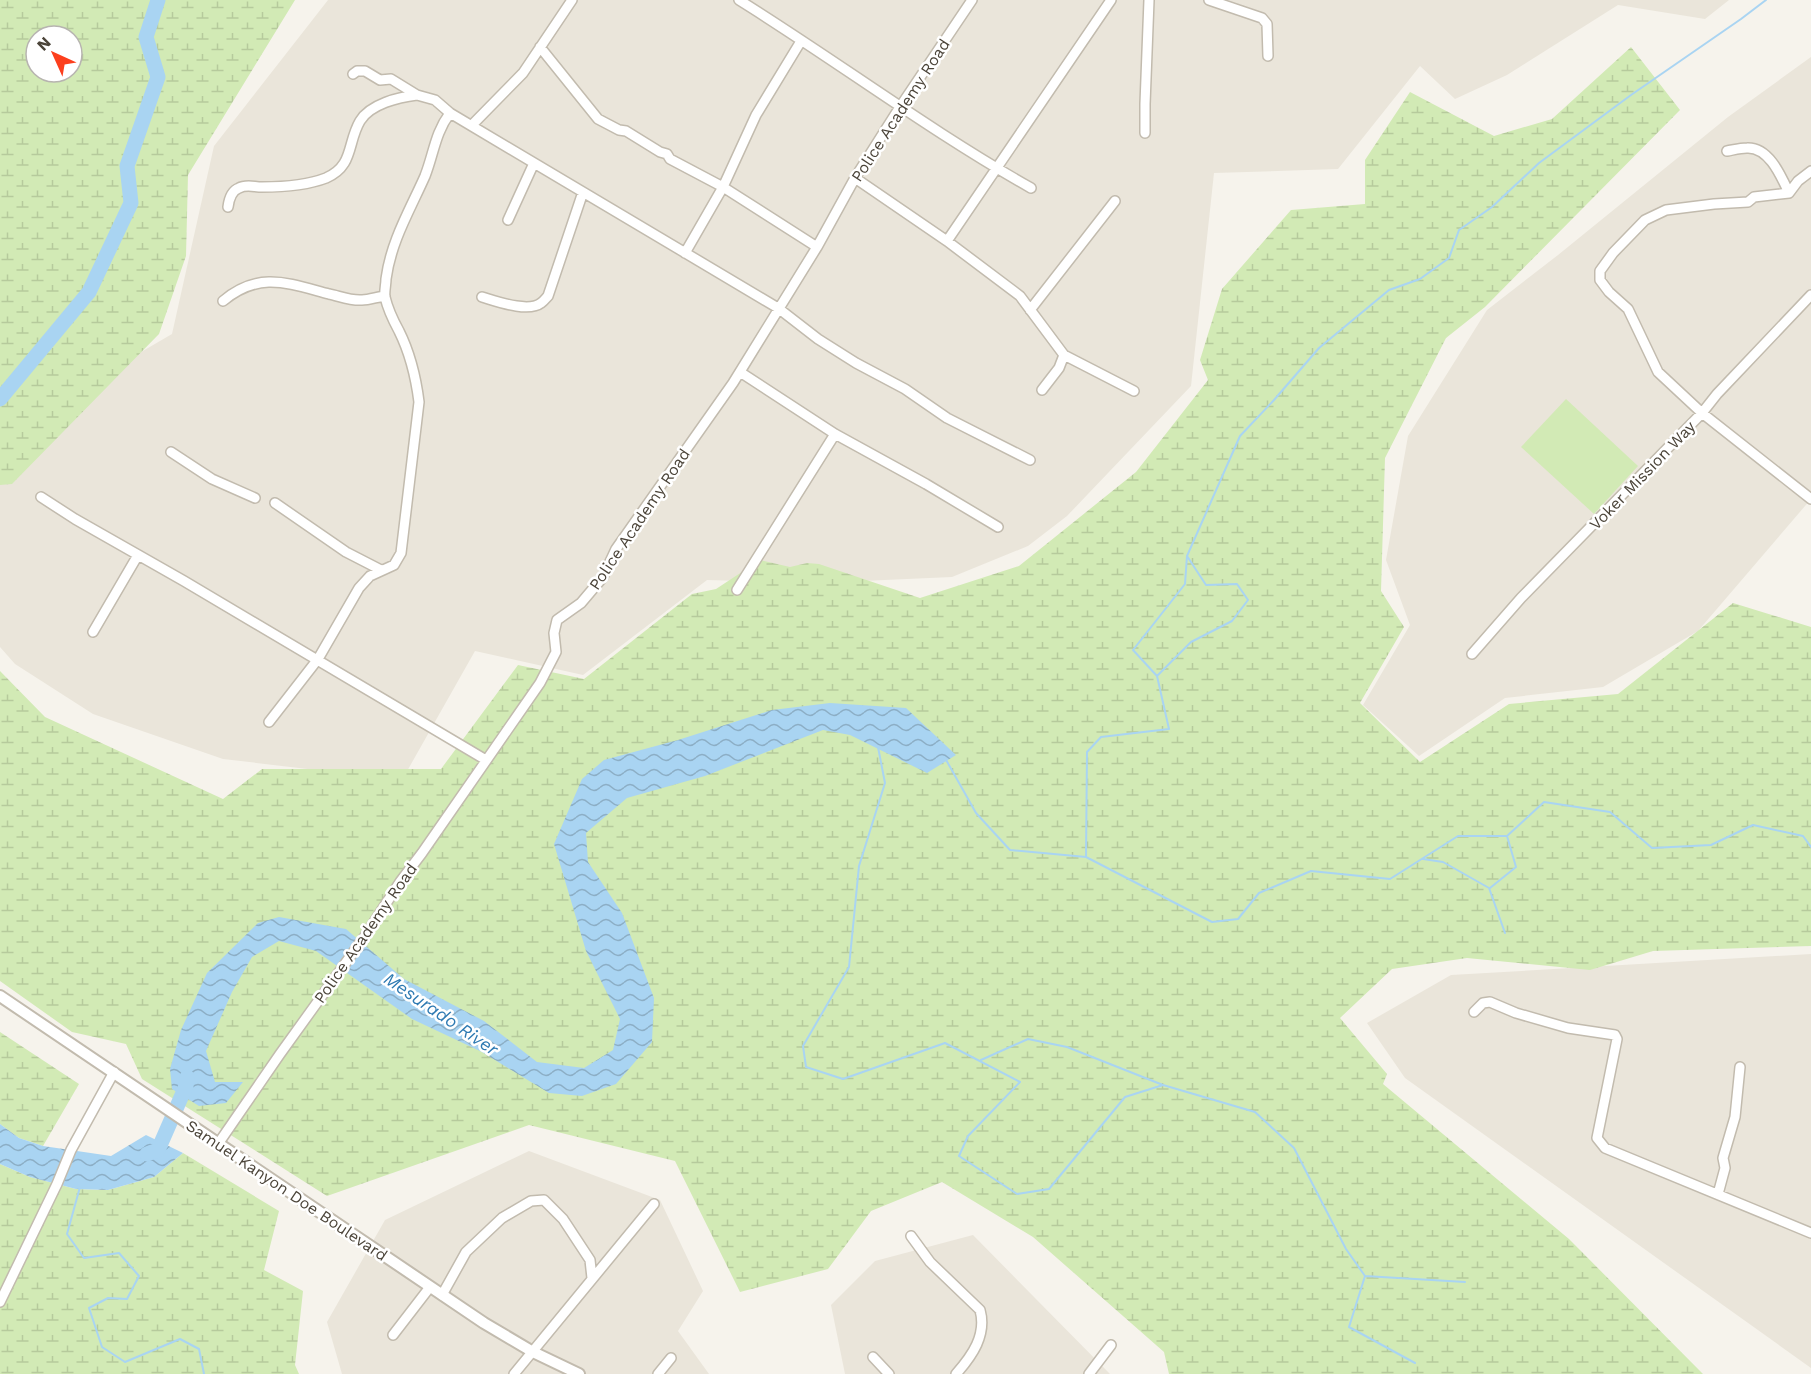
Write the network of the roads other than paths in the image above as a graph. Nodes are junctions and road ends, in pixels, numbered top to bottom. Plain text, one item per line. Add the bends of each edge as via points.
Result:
1 (572, 0) edge
2 (739, 0) edge
3 (972, 0) edge
4 (1111, 0) edge
5 (1149, 0) edge
6 (1209, 0) edge
7 (801, 41) junction
8 (540, 47) junction
9 (1268, 56) dead end
10 (353, 74) dead end
11 (417, 95) junction
12 (900, 107) junction
13 (450, 113) junction
14 (472, 125) junction
15 (1145, 133) dead end
16 (1727, 152) dead end
17 (534, 163) junction
18 (997, 169) junction
19 (1811, 171) edge
20 (855, 178) junction
21 (723, 187) junction
22 (1031, 188) dead end
23 (583, 192) junction
24 (1788, 193) junction
25 (1115, 201) dead end
26 (228, 207) dead end
27 (508, 220) dead end
28 (947, 241) junction
29 (817, 247) junction
30 (686, 253) junction
31 (1811, 295) edge
32 (385, 296) junction
33 (482, 297) dead end
34 (222, 301) dead end
35 (778, 308) junction
36 (1030, 310) junction
37 (1064, 355) junction
38 (740, 372) junction
39 (1042, 390) dead end
40 (1134, 391) dead end
41 (1702, 413) junction
42 (835, 434) junction
43 (171, 452) dead end
44 (1030, 460) dead end
45 (41, 496) dead end
46 (255, 498) dead end
47 (1811, 499) edge
48 (275, 503) dead end
49 (998, 527) dead end
50 (138, 555) junction
51 (381, 570) junction
52 (737, 590) dead end
53 (93, 632) dead end
54 (1472, 654) dead end
55 (318, 659) junction
56 (269, 722) dead end
57 (486, 759) junction
58 (0, 996) edge
59 (1474, 1012) dead end
60 (1740, 1067) dead end
61 (114, 1072) junction
62 (218, 1144) junction
63 (1718, 1194) junction
64 (654, 1204) dead end
65 (1811, 1233) edge
66 (911, 1236) dead end
67 (592, 1278) junction
68 (430, 1287) junction
69 (442, 1294) junction
70 (0, 1302) edge
71 (393, 1335) dead end
72 (1110, 1344) dead end
73 (533, 1352) junction
74 (873, 1357) dead end
75 (671, 1358) dead end
76 (514, 1374) edge
77 (579, 1374) edge
78 (658, 1374) edge
79 (890, 1374) edge
80 (956, 1374) edge
81 (1089, 1374) edge

1 - 8 street
2 - 7 street
3 - 12 street, Police Academy Road
4 - 18 street
5 - 15 street
6 - 9 street via 1262,18 1267,24
7 - 12 street
7 - 21 street via 756,115
8 - 14 street via 523,73
8 - 21 street via 598,119
10 - 11 street via 365,71 380,80 391,79
11 - 13 street via 435,100
11 - 26 street via 392,99 368,112 360,122 345,164 328,177 304,184 237,188
12 - 18 street
12 - 20 street, Police Academy Road
13 - 14 street
13 - 32 street via 437,134 424,177 399,231 388,265
14 - 17 street
16 - 24 street via 1748,148 1764,153
17 - 23 street
17 - 27 street
18 - 22 street
18 - 28 street
19 - 24 street
20 - 28 street
20 - 29 street, Police Academy Road
21 - 29 street
21 - 30 street
23 - 30 street
23 - 33 street via 548,296 541,304 523,307
24 - 41 street via 1754,197 1748,202 1666,210 1645,220 1600,271 1600,280 1628,309 1658,372
25 - 36 street
28 - 36 street via 1020,296
29 - 35 street, Police Academy Road
30 - 35 street
31 - 41 street, Voker Mission Way
32 - 34 street via 351,299 264,281 243,287
32 - 51 street via 417,382 419,402 401,553 394,565
35 - 38 street, Police Academy Road
35 - 44 street via 818,339 905,389 946,418
36 - 37 street
37 - 39 street
37 - 40 street
38 - 42 street
38 - 57 street, Police Academy Road via 616,549 603,577 581,603 557,620 556,652 551,662
41 - 47 street
41 - 54 street, Voker Mission Way via 1521,598
42 - 49 street
42 - 52 street
43 - 46 street via 212,479
45 - 50 street
48 - 51 street via 346,552
50 - 53 street
50 - 55 street
51 - 55 street via 359,588
55 - 56 street
55 - 57 street
57 - 62 street, Police Academy Road
58 - 61 street, Samuel Kanyon Doe Boulevard
59 - 63 street via 1490,1002 1568,1028 1616,1035 1598,1138 1605,1148
60 - 63 street via 1735,1117
61 - 62 street, Samuel Kanyon Doe Boulevard
61 - 70 street via 71,1150
62 - 68 street, Samuel Kanyon Doe Boulevard
63 - 65 street
64 - 67 street
66 - 80 street via 930,1262 980,1310 983,1321 978,1342
67 - 69 street via 590,1260 563,1219 544,1200 531,1201 502,1218 466,1252
67 - 73 street
68 - 69 street, Samuel Kanyon Doe Boulevard
68 - 71 street
69 - 73 street, Samuel Kanyon Doe Boulevard
72 - 81 street
73 - 76 street
73 - 77 street, Samuel Kanyon Doe Boulevard
74 - 79 street
75 - 78 street

